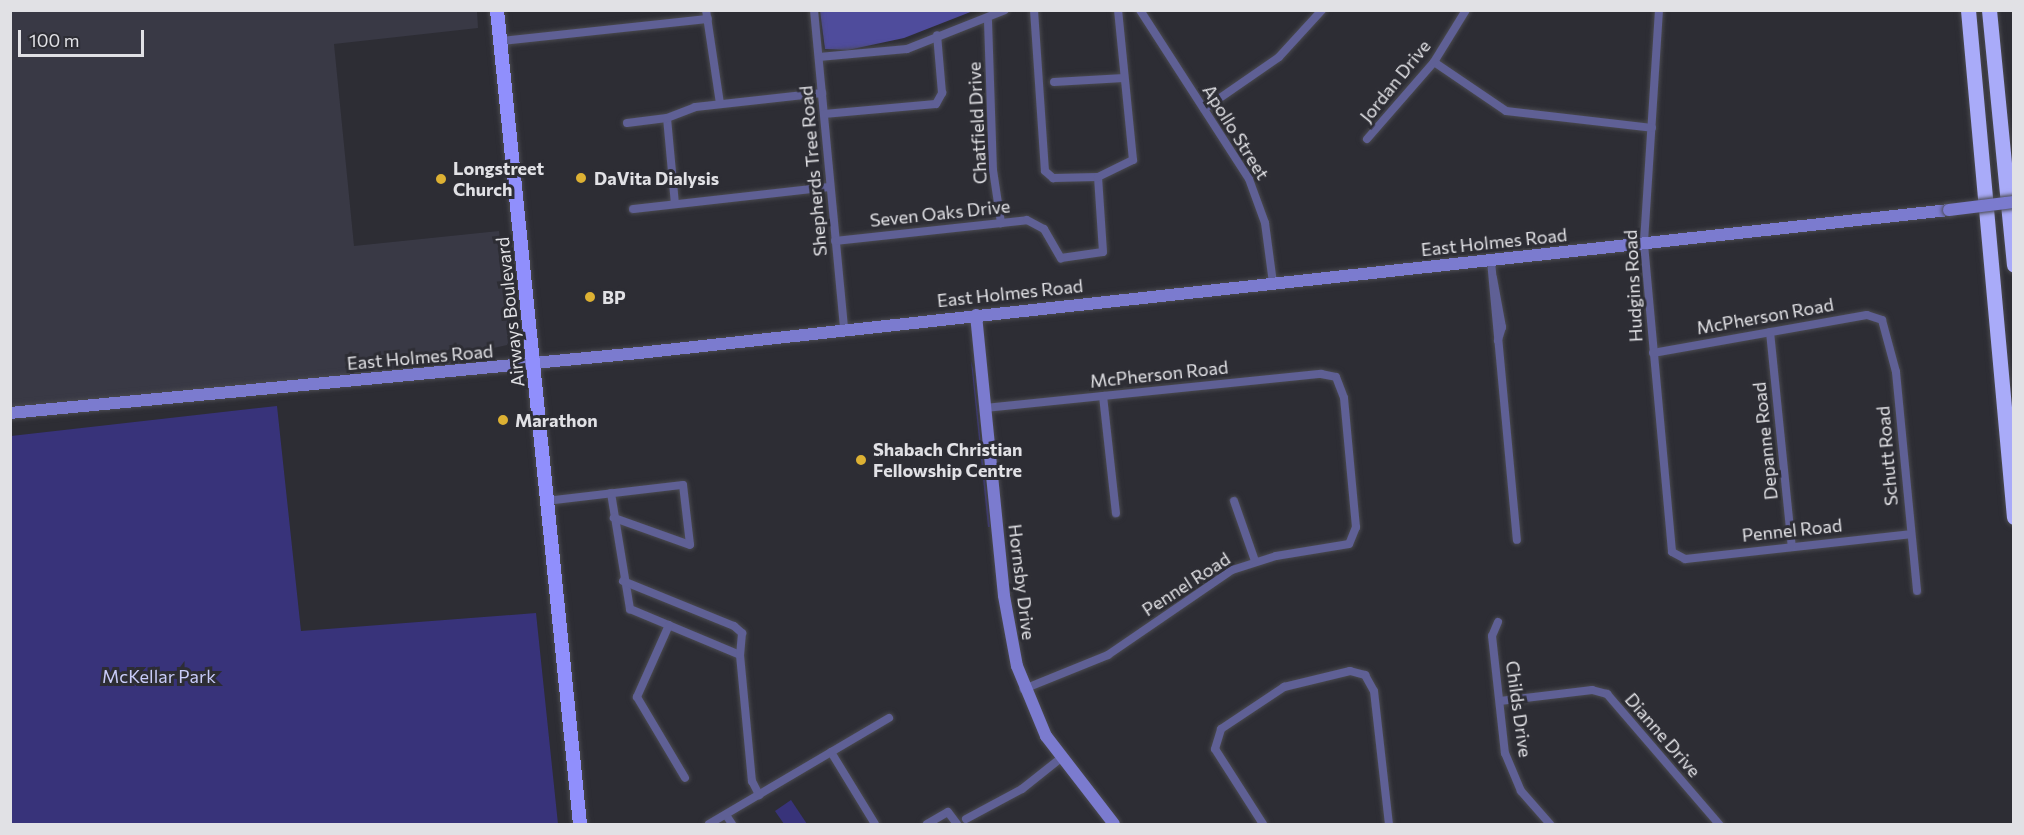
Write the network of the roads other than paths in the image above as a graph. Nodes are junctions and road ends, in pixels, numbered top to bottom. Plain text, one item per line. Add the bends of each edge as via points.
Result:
1 (497, 10) edge
2 (814, 10) edge
3 (1005, 10) edge
4 (1034, 10) edge
5 (1118, 10) edge
6 (1140, 10) edge
7 (1322, 10) edge
8 (1466, 10) edge
9 (1659, 10) edge
10 (1968, 10) edge
11 (1989, 10) edge
12 (707, 15) edge
13 (988, 21) junction
14 (937, 35) junction
15 (501, 41) junction
16 (819, 57) junction
17 (1434, 62) junction
18 (1124, 78) junction
19 (1054, 82) dead end
20 (822, 93) junction
21 (720, 104) junction
22 (1204, 109) junction
23 (824, 114) junction
24 (668, 118) junction
25 (627, 123) dead end
26 (1652, 128) junction
27 (1367, 140) dead end
28 (1098, 177) junction
29 (830, 187) junction
30 (2013, 202) edge
31 (675, 204) junction
32 (633, 209) dead end
33 (1001, 223) junction
34 (835, 241) junction
35 (1644, 244) junction
36 (1491, 261) junction
37 (2013, 265) edge
38 (1273, 282) junction
39 (976, 315) junction
40 (1882, 320) joint
41 (844, 329) junction
42 (1770, 332) junction
43 (1653, 353) junction
44 (533, 364) junction
45 (1336, 377) joint
46 (1103, 396) junction
47 (985, 408) junction
48 (10, 413) edge
49 (611, 493) junction
50 (546, 501) junction
51 (1234, 501) dead end
52 (1116, 513) dead end
53 (2013, 517) edge
54 (614, 518) junction
55 (1911, 534) junction
56 (1517, 540) dead end
57 (1792, 547) junction
58 (1676, 558) joint
59 (1255, 561) junction
60 (623, 581) junction
61 (1917, 591) dead end
62 (1498, 622) dead end
63 (669, 625) junction
64 (740, 656) junction
65 (1024, 689) junction
66 (1500, 701) junction
67 (889, 718) dead end
68 (831, 752) junction
69 (1061, 758) junction
70 (685, 778) dead end
71 (759, 795) junction
72 (726, 815) junction
73 (966, 819) dead end
74 (580, 825) edge
75 (709, 825) edge
76 (732, 825) edge
77 (875, 825) edge
78 (927, 825) edge
79 (957, 825) edge
80 (1114, 825) edge
81 (1263, 825) edge
82 (1389, 825) edge
83 (1550, 825) edge
84 (1719, 825) edge

1 - 15 main road, Airways Boulevard
2 - 16 street, Shepherds Tree Road
3 - 13 street
4 - 28 street via 1045,171 1053,178
5 - 18 street
6 - 22 street, Apollo Street
7 - 22 street via 1279,57
8 - 17 street, Jordan Drive
9 - 26 street, Hudgins Road
10 - 53 highway
11 - 37 highway
12 - 15 street
12 - 21 street
13 - 14 street
13 - 33 street, Chatfield Drive via 993,170
14 - 16 street via 907,50
14 - 23 street via 942,93 936,104
15 - 44 main road, Airways Boulevard
16 - 20 street, Shepherds Tree Road
17 - 26 street via 1506,111
17 - 27 street, Jordan Drive
18 - 19 street
18 - 28 street via 1133,160
20 - 21 street
20 - 23 street, Shepherds Tree Road
21 - 24 street via 687,108
22 - 38 street, Apollo Street via 1256,195
23 - 29 street, Shepherds Tree Road
24 - 25 street
24 - 31 street
26 - 35 street, Hudgins Road
28 - 33 street, Seven Oaks Drive via 1106,245 1100,254 1061,258 1038,223
29 - 31 street
29 - 34 street, Shepherds Tree Road
30 - 35 main road, East Holmes Road, bridge
31 - 32 street
33 - 34 street, Seven Oaks Drive
34 - 41 street, Shepherds Tree Road
35 - 36 main road, East Holmes Road
35 - 43 street, Hudgins Road
36 - 38 main road, East Holmes Road
36 - 56 street
38 - 39 main road, East Holmes Road
39 - 41 main road, East Holmes Road
39 - 47 main road, Hornsby Drive
40 - 42 street, McPherson Road via 1867,315
40 - 55 street, Schutt Road via 1896,372
41 - 44 main road, East Holmes Road
42 - 43 street, McPherson Road
42 - 57 street, Depanne Road
43 - 58 street, Hudgins Road
44 - 48 main road, East Holmes Road
44 - 50 main road, Airways Boulevard
45 - 46 street, McPherson Road via 1321,374
45 - 59 street, Pennel Road via 1344,398 1355,538 1339,548
46 - 47 street, McPherson Road
46 - 52 street
47 - 65 main road, Hornsby Drive via 1008,625
49 - 50 street
49 - 54 street
49 - 54 street via 683,484 690,545
50 - 74 main road, Airways Boulevard
51 - 59 street
54 - 60 street
55 - 57 street, Pennel Road
55 - 61 street, Schutt Road
57 - 58 street, Pennel Road
59 - 65 street, Pennel Road via 1218,578 1108,656
60 - 63 street via 630,609
60 - 64 street via 734,626 741,633
62 - 66 street, Childs Drive via 1492,636
63 - 64 street
63 - 70 street via 637,697
64 - 71 street via 752,781
65 - 69 main road, Hornsby Drive
66 - 83 street, Childs Drive via 1514,776
66 - 84 street, Dianne Drive via 1602,692
67 - 68 street
68 - 71 street
68 - 77 street
69 - 73 street via 1022,789
69 - 80 main road, Hornsby Drive
71 - 72 street
72 - 75 street
72 - 76 street
78 - 79 street via 948,812
81 - 82 street via 1215,748 1221,729 1297,681 1350,671 1365,675 1374,691

